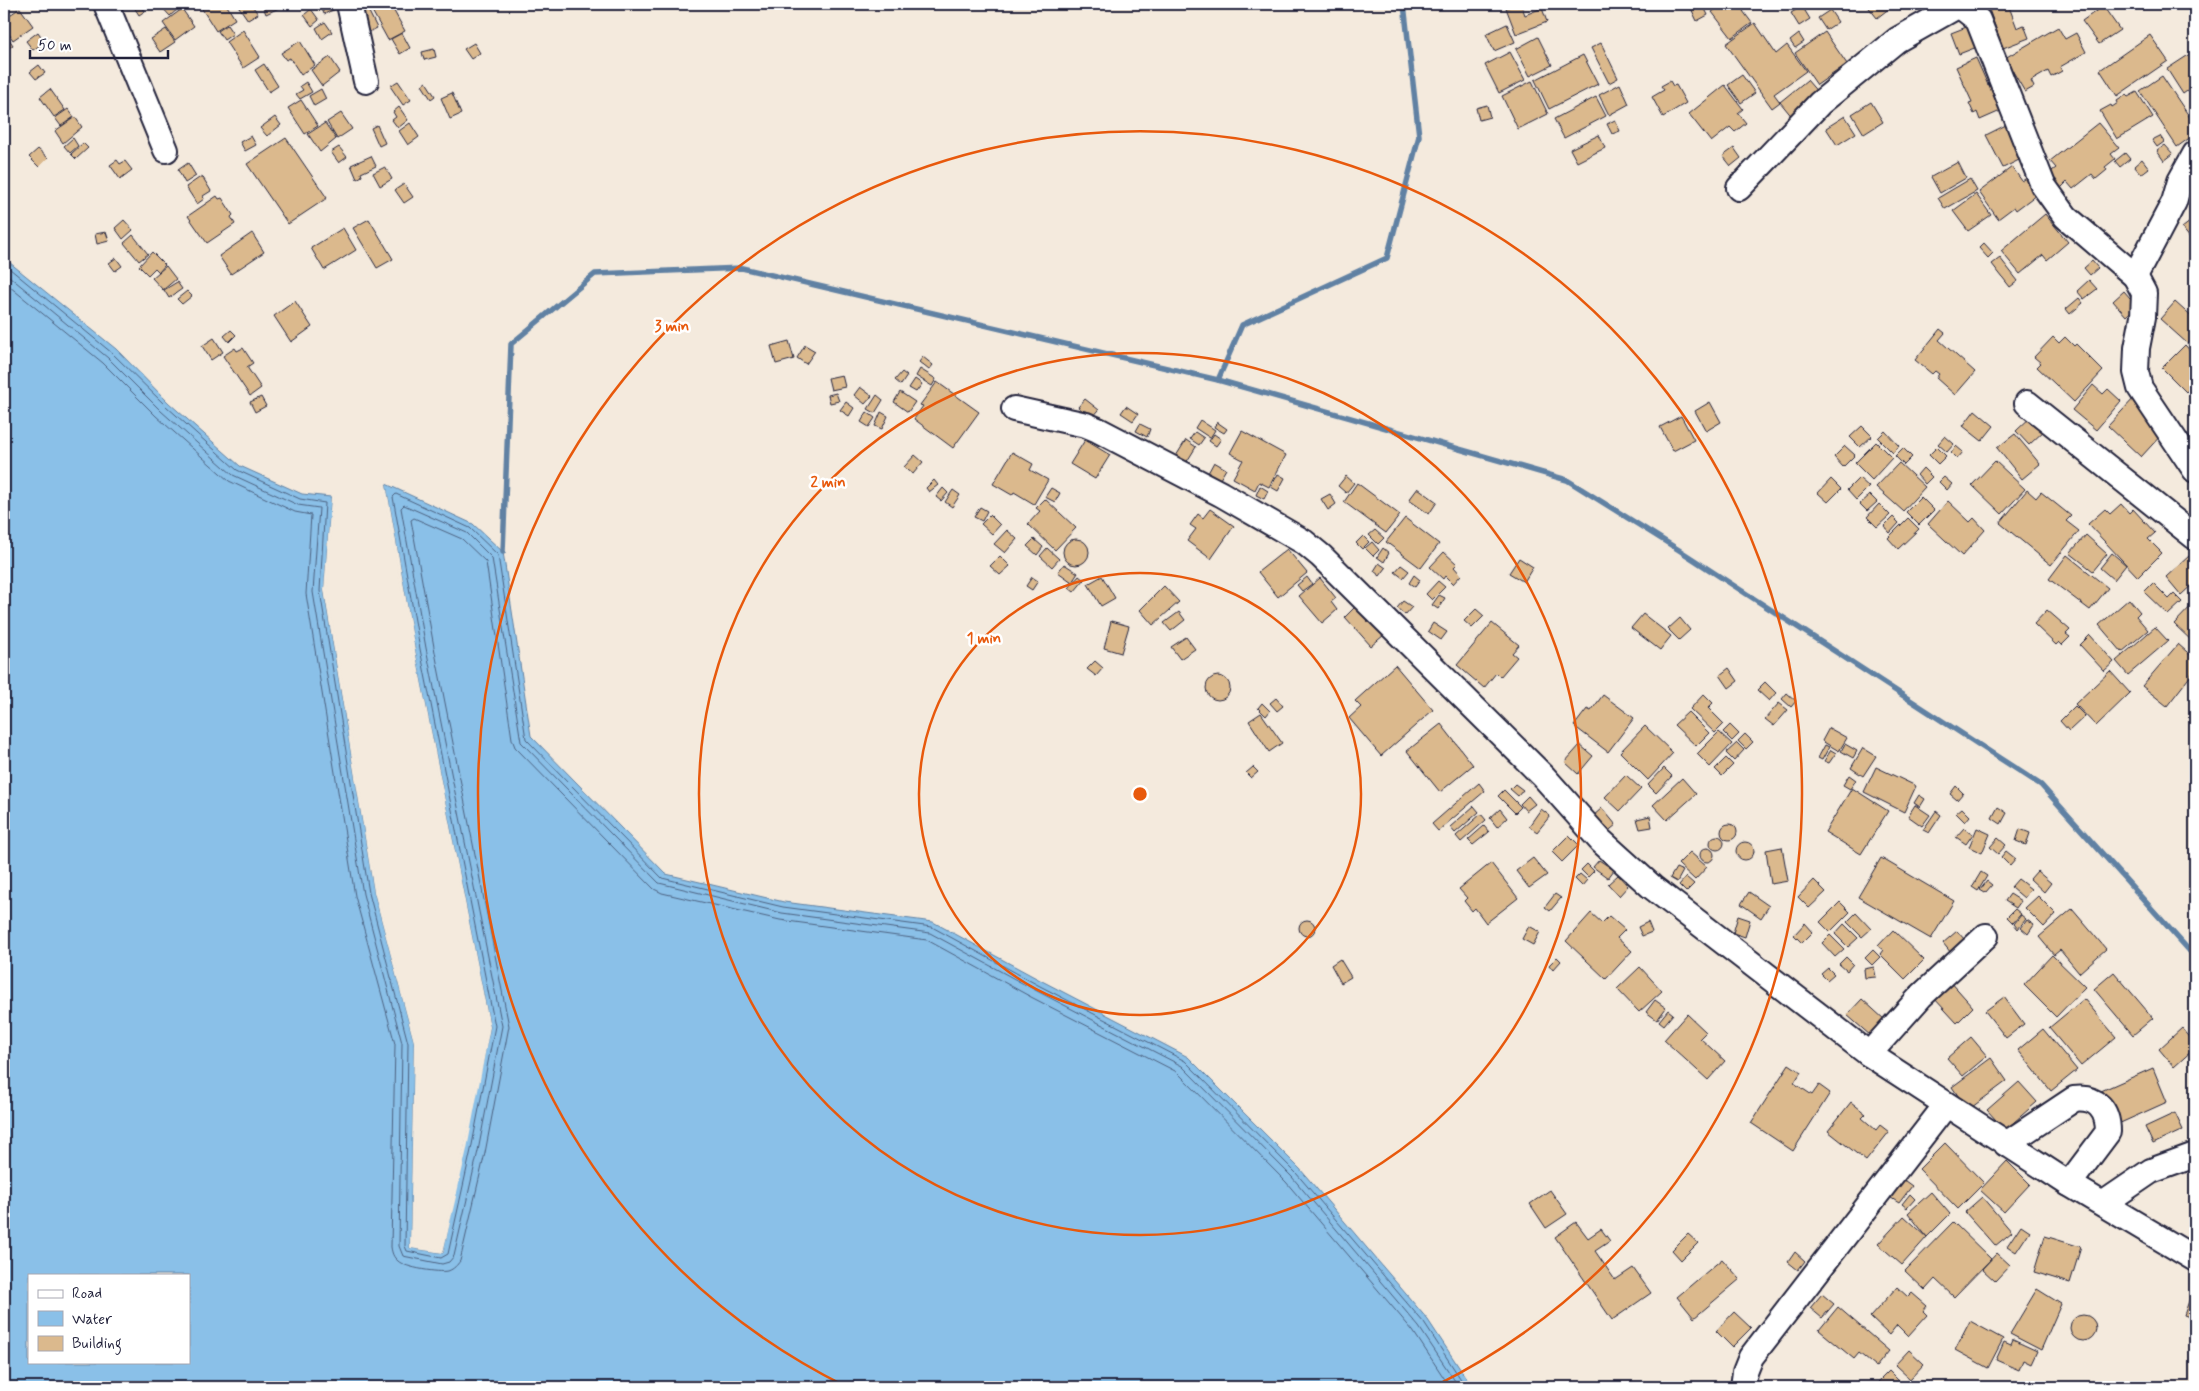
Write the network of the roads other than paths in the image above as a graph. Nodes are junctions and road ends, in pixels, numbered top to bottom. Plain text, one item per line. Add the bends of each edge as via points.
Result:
1 (106, 4) edge
2 (349, 4) edge
3 (1960, 4) edge
4 (366, 81) dead end
5 (166, 150) dead end
6 (2195, 154) edge
7 (1739, 188) dead end
8 (2135, 276) junction
9 (2027, 403) dead end
10 (1014, 409) dead end
11 (2195, 470) edge
12 (2195, 537) edge
13 (1986, 936) dead end
14 (1868, 1054) junction
15 (1946, 1105) junction
16 (2006, 1144) junction
17 (2195, 1155) edge
18 (2069, 1184) junction
19 (2104, 1203) junction
20 (2195, 1259) edge
21 (1743, 1387) edge

1 - 5 street
2 - 4 street
3 - 7 street via 1897,40 1820,103
3 - 8 street via 1978,20 2043,185 2066,217
6 - 8 street
8 - 11 street via 2144,293 2137,348 2136,372 2140,388
9 - 12 street
10 - 14 street via 1098,430 1221,494 1304,542 1544,778 1601,841 1652,887
13 - 14 street via 1921,996
14 - 15 street
15 - 16 street
15 - 21 street via 1751,1357
16 - 18 street
16 - 18 street via 2074,1099 2094,1101 2104,1111 2108,1132
17 - 19 street via 2151,1171
18 - 19 street
19 - 20 street

